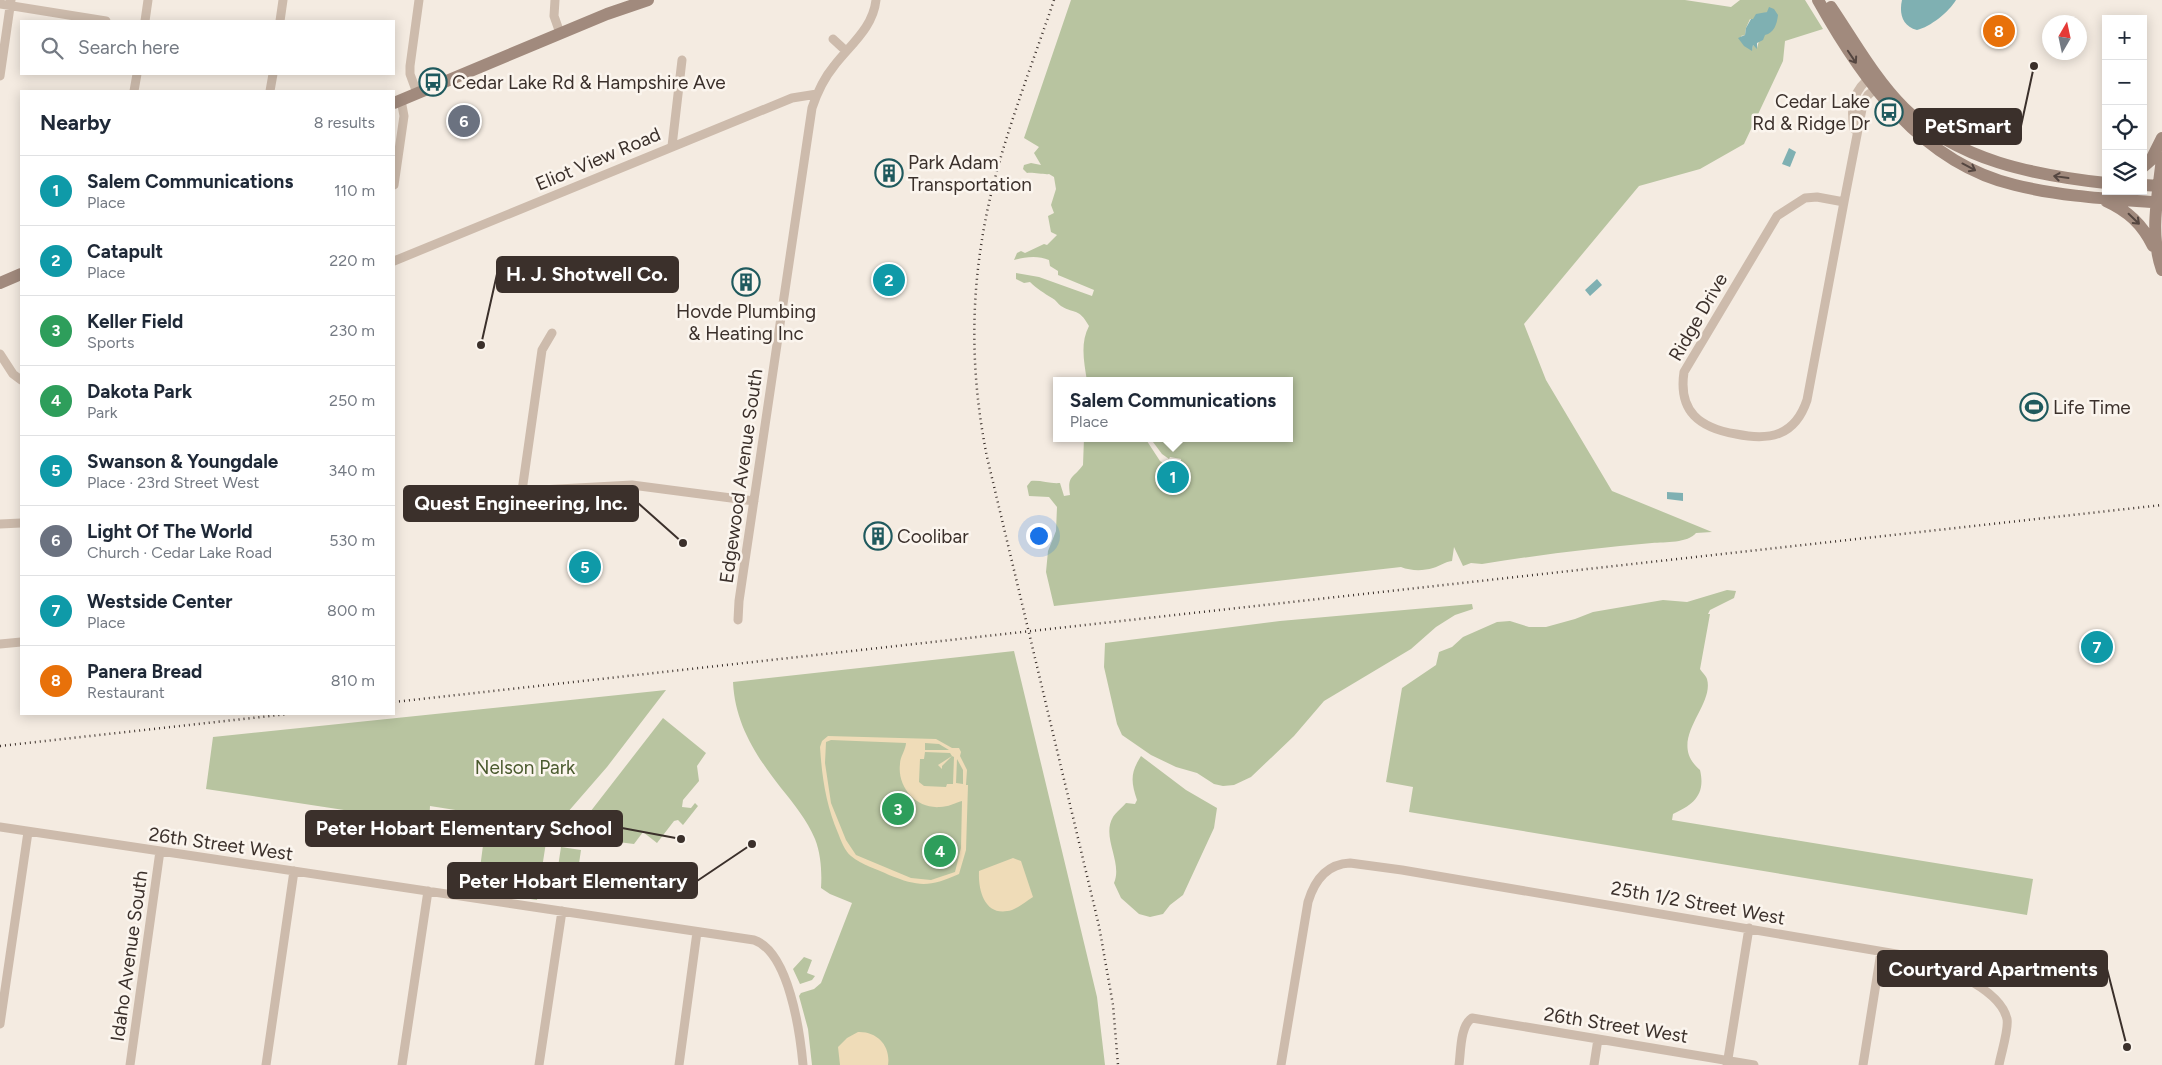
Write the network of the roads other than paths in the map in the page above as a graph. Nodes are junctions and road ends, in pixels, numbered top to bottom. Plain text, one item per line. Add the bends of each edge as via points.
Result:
1 (148, 0) edge
2 (283, 0) edge
3 (419, 0) edge
4 (555, 0) edge
5 (648, 0) edge
6 (876, 0) edge
7 (1818, 0) edge
8 (1826, 0) edge
9 (10, 3) edge
10 (0, 4) edge
11 (101, 20) edge
12 (145, 20) edge
13 (280, 20) edge
14 (560, 33) junction
15 (833, 39) dead end
16 (846, 50) junction
17 (682, 60) dead end
18 (137, 75) edge
19 (273, 75) edge
20 (0, 76) edge
21 (1875, 81) junction
22 (134, 90) edge
23 (270, 90) edge
24 (417, 93) junction
25 (817, 94) junction
26 (398, 101) edge
27 (2162, 138) edge
28 (672, 146) junction
29 (2162, 158) edge
30 (2147, 163) edge
31 (395, 178) edge
32 (2102, 183) edge
33 (2147, 185) edge
34 (2160, 186) edge
35 (2099, 198) junction
36 (1844, 202) junction
37 (2159, 203) edge
38 (2157, 254) junction
39 (395, 260) edge
40 (2162, 270) edge
41 (20, 274) edge
42 (0, 282) edge
43 (552, 333) dead end
44 (0, 354) edge
45 (20, 379) edge
46 (754, 501) junction
47 (20, 523) edge
48 (0, 524) edge
49 (738, 620) dead end
50 (20, 642) edge
51 (0, 644) edge
52 (0, 827) edge
53 (28, 832) junction
54 (160, 851) junction
55 (294, 871) junction
56 (428, 891) junction
57 (562, 911) junction
58 (1749, 928) junction
59 (698, 932) junction
60 (1881, 952) junction
61 (0, 1024) edge
62 (1598, 1039) junction
63 (1728, 1063) edge
64 (130, 1065) edge
65 (266, 1065) edge
66 (402, 1065) edge
67 (538, 1065) edge
68 (679, 1065) edge
69 (803, 1065) edge
70 (1281, 1065) edge
71 (1459, 1065) edge
72 (1594, 1065) edge
73 (1754, 1065) edge
74 (1863, 1065) edge
75 (1999, 1065) edge

1 - 12 street
2 - 13 street
3 - 24 street via 410,66
4 - 14 street via 554,16
5 - 14 street
6 - 16 street, Edgewood Avenue South via 867,25
7 -> 21 street
8 - 21 street
9 - 10 street
9 - 11 street
9 - 20 street
14 - 24 street
15 - 16 street
16 - 25 street, Edgewood Avenue South
17 - 28 street
18 - 22 street
19 - 23 street
32 -> 21 street via 2047,176 1970,153 1908,112
21 -> 35 street via 1902,119 1922,137 1980,172 2022,187
21 - 36 street, Ridge Drive via 1860,85 1852,108 1856,137
24 - 26 street
25 - 28 street, Eliot View Road via 792,98
25 - 46 street, Edgewood Avenue South via 812,108
26 - 31 street via 404,116
27 - 30 street
28 - 39 street, Eliot View Road
29 - 34 street
33 - 34 street
34 - 37 street
35 - 37 street
35 -> 38 street via 2137,221
36 - 36 street, Ridge Drive via 1805,198 1777,216 1769,228 1684,372 1682,383 1688,406 1705,426 1747,437 1773,437 1790,427 1803,413
37 - 38 street via 2154,235
38 - 40 street
41 - 42 street
43 - 46 street via 542,350 522,491 632,485
44 - 45 street
46 - 49 street, Edgewood Avenue South
47 - 48 street
50 - 51 street
52 - 53 street, 26th Street West
53 - 54 street, 26th Street West
53 - 61 street
54 - 55 street, 26th Street West
54 - 64 street, Idaho Avenue South
55 - 56 street, 26th Street West
55 - 65 street
56 - 57 street, 26th Street West
56 - 66 street
57 - 59 street, 26th Street West
57 - 67 street
58 - 60 street, 25th 1/2 Street West
58 - 63 street
58 - 70 street, 25th 1/2 Street West via 1343,863 1327,870 1312,890 1308,902
59 - 68 street
59 - 69 street, 26th Street West via 754,940 772,952 793,1003
60 - 74 street
60 - 75 street, 25th 1/2 Street West via 1932,962 1980,986 2005,1013 2007,1021
62 - 63 street, 26th Street West
62 - 71 street, 26th Street West via 1472,1018 1466,1022
62 - 72 street
63 - 73 street, 26th Street West

